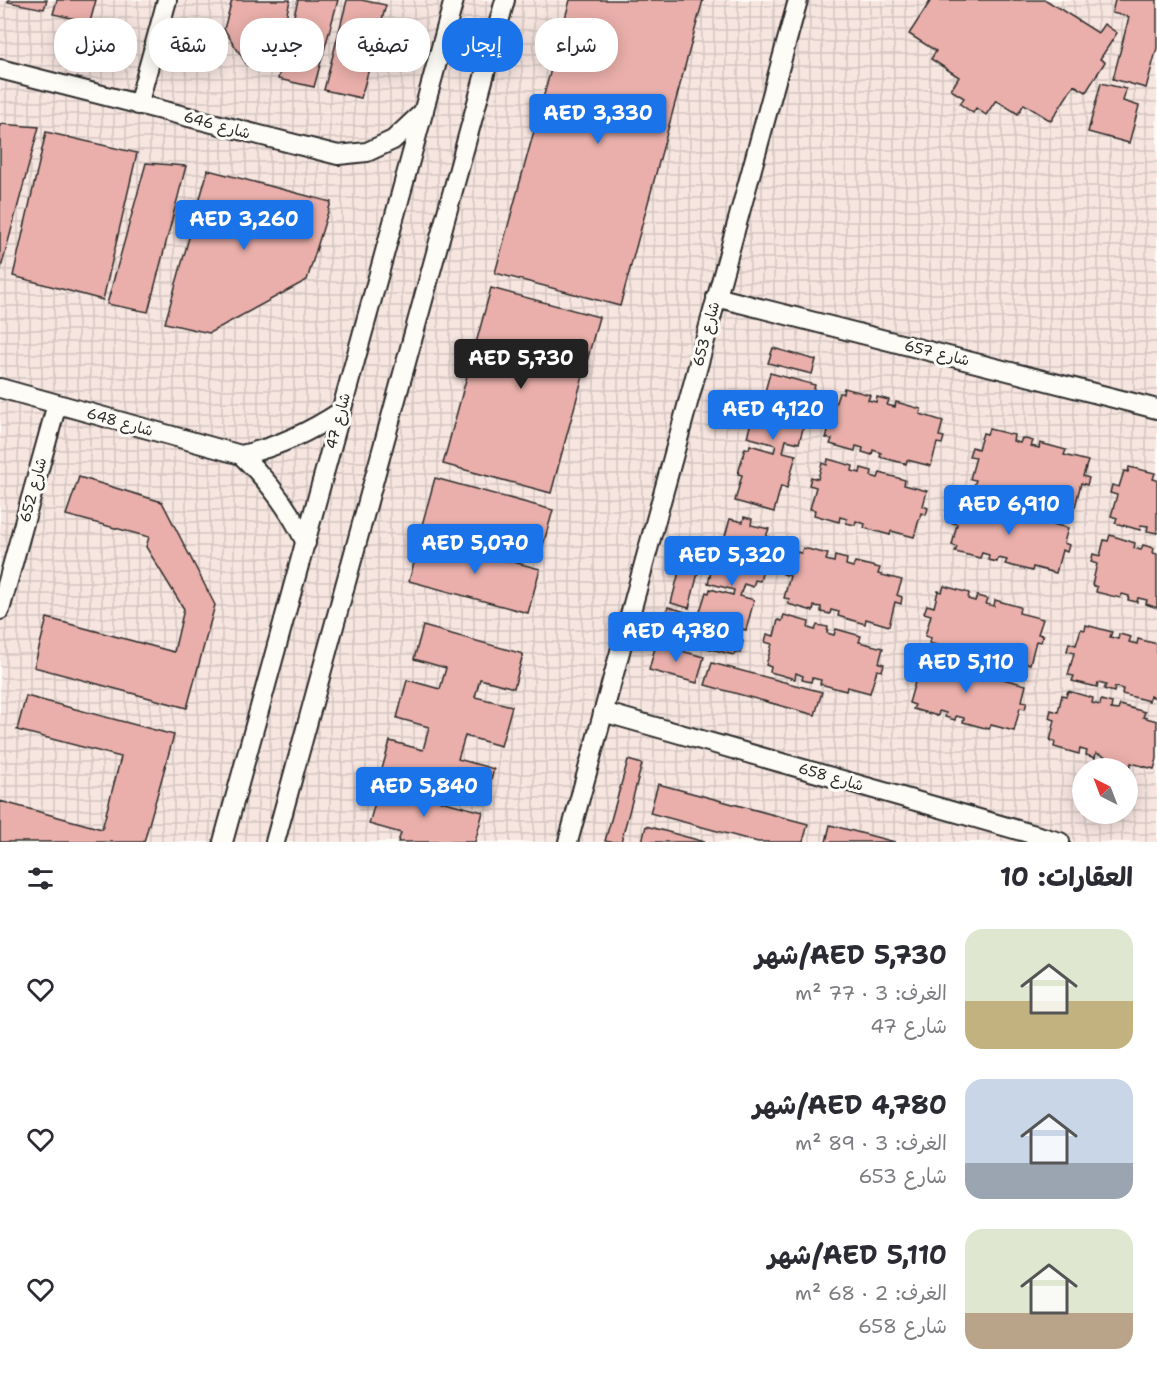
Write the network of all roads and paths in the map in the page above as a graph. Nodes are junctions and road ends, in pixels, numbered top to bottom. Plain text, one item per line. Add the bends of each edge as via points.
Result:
1 (167, 0) edge
2 (454, 0) edge
3 (505, 0) edge
4 (798, 0) edge
5 (0, 69) edge
6 (138, 105) junction
7 (424, 111) junction
8 (716, 297) junction
9 (0, 388) edge
10 (57, 404) junction
11 (1157, 409) edge
12 (340, 412) junction
13 (241, 456) junction
14 (306, 543) junction
15 (0, 610) edge
16 (603, 712) junction
17 (223, 842) edge
18 (275, 842) edge
19 (568, 842) edge
20 (1060, 842) edge

1 - 6 street
2 - 7 street, شارع 47
3 - 18 street
4 - 8 street, شارع 653
5 - 6 street, شارع 646
6 - 7 street, شارع 646 via 338,155 367,152 393,140
7 - 12 street, شارع 47
8 - 11 street, شارع 657
8 - 16 street, شارع 653
9 - 10 street, شارع 648
10 - 13 street, شارع 648
10 - 15 street, شارع 652
12 - 13 street via 293,440
12 - 14 street, شارع 47
13 - 14 street, شارع 648 via 279,495
14 - 17 street, شارع 47
16 - 19 street, شارع 653
16 - 20 street, شارع 658

